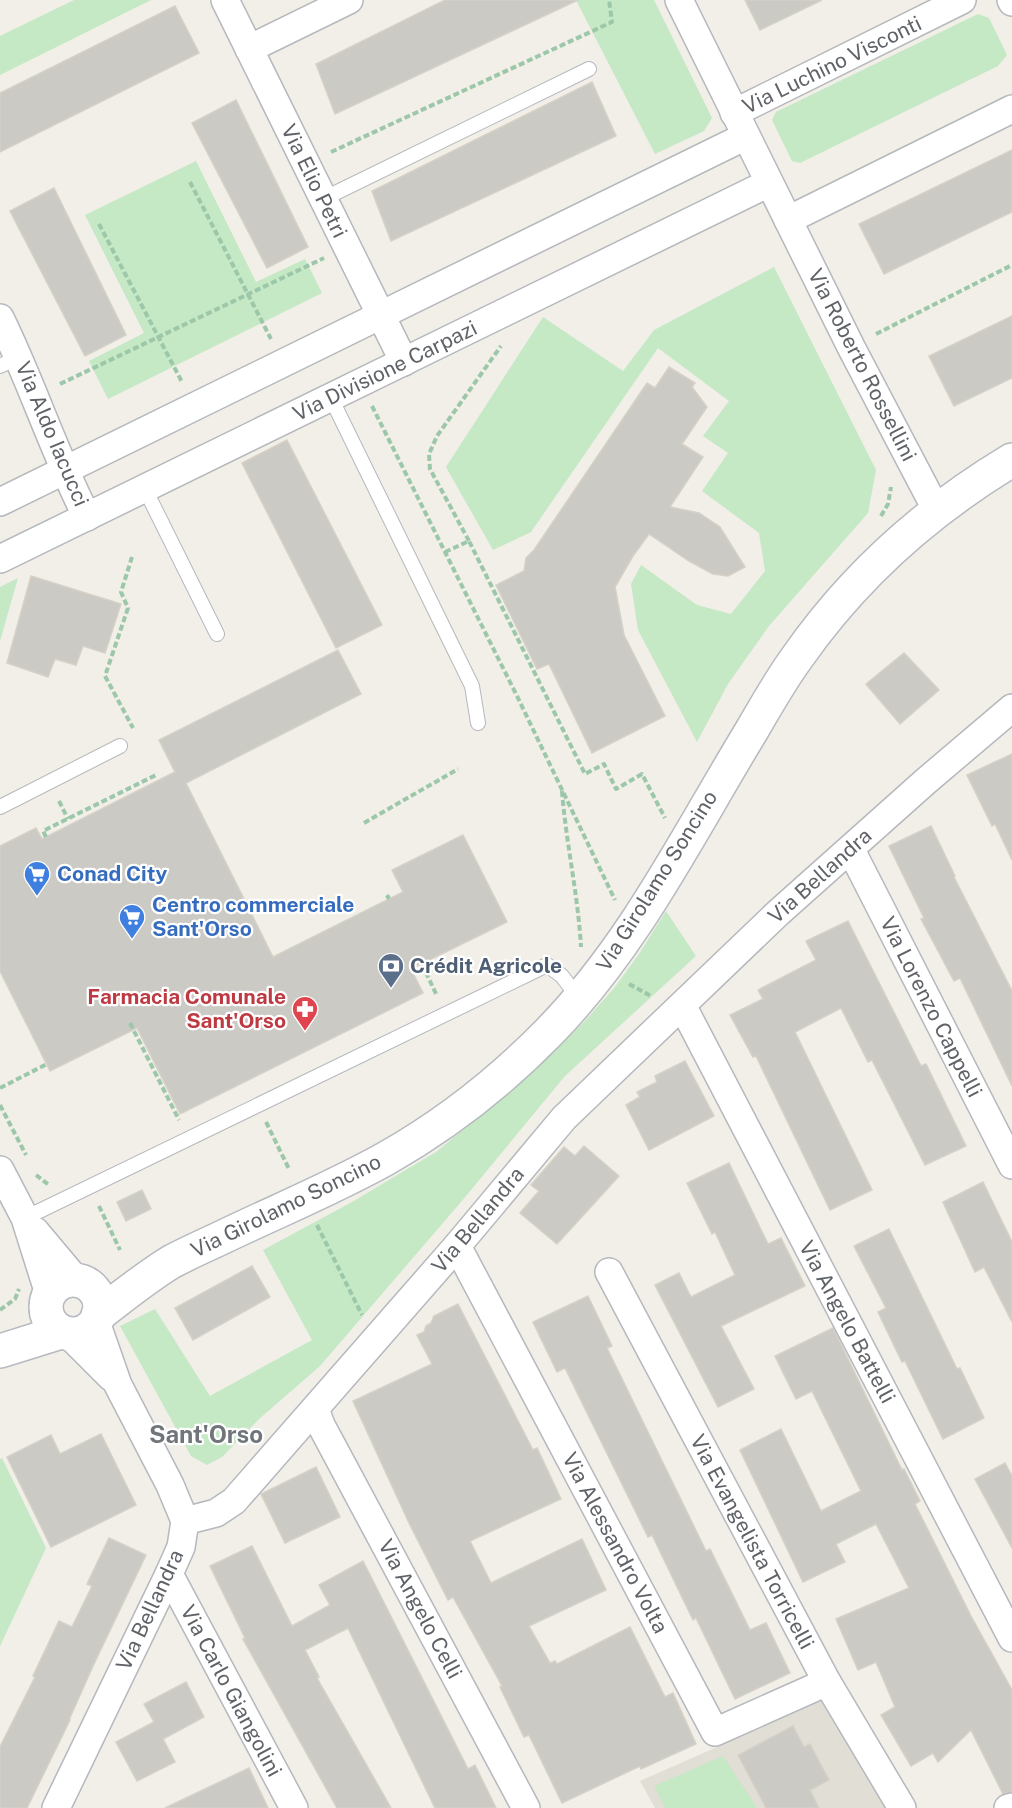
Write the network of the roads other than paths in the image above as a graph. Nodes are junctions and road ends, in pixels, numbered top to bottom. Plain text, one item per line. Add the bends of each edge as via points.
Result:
1 (225, 0) edge
2 (349, 0) edge
3 (679, 0) edge
4 (962, 0) edge
5 (249, 49) junction
6 (589, 69) dead end
7 (1012, 109) edge
8 (740, 124) junction
9 (769, 183) junction
10 (323, 199) junction
11 (788, 220) junction
12 (381, 315) junction
13 (0, 318) edge
14 (10, 362) edge
15 (404, 362) junction
16 (331, 398) junction
17 (1012, 460) edge
18 (66, 470) junction
19 (145, 489) junction
20 (0, 502) edge
21 (937, 511) junction
22 (87, 518) junction
23 (0, 559) edge
24 (216, 633) dead end
25 (1012, 708) edge
26 (478, 723) dead end
27 (120, 746) dead end
28 (0, 807) edge
29 (851, 850) junction
30 (580, 999) junction
31 (682, 1007) junction
32 (1012, 1165) edge
33 (0, 1170) edge
34 (25, 1218) junction
35 (457, 1246) junction
36 (172, 1262) junction
37 (609, 1272) dead end
38 (64, 1289) junction
39 (81, 1326) junction
40 (0, 1339) edge
41 (0, 1351) edge
42 (315, 1409) junction
43 (185, 1521) junction
44 (169, 1574) junction
45 (1012, 1638) edge
46 (827, 1682) junction
47 (56, 1808) edge
48 (294, 1808) edge
49 (526, 1808) edge
50 (902, 1808) edge

1 - 5 street, Via Elio Petri
2 - 5 street
3 - 8 street, Via Roberto Rossellini
4 - 8 street, Via Luchino Visconti
5 - 10 street, Via Elio Petri
6 - 10 lane
7 - 11 street
8 - 9 street, Via Roberto Rossellini
8 - 12 street
9 - 11 street, Via Roberto Rossellini
9 - 15 street, Via Divisione Carpazi
10 - 12 street, Via Elio Petri
11 - 21 street, Via Roberto Rossellini
12 - 15 street, Via Elio Petri
12 - 18 street
13 - 14 street, Via Aldo Iacucci
14 - 18 street, Via Aldo Iacucci via 34,396
15 - 16 street, Via Divisione Carpazi
16 - 19 street, Via Divisione Carpazi
16 - 26 lane via 472,686
17 - 21 main road, Via Girolamo Soncino
18 - 20 street
18 - 22 street, Via Aldo Iacucci
19 - 22 street, Via Divisione Carpazi
19 - 24 lane
21 - 30 main road, Via Girolamo Soncino via 860,580 795,660 632,931
22 - 23 street, Via Divisione Carpazi
25 - 29 street, Via Bellandra
27 - 28 lane
29 - 31 street, Via Bellandra
29 - 32 street, Via Lorenzo Cappelli
30 - 34 lane via 562,976 547,965
30 - 36 main road, Via Girolamo Soncino via 500,1078 423,1136 372,1166
31 - 35 street, Via Bellandra via 564,1118
31 - 45 street, Via Angelo Battelli
33 - 34 street
34 - 38 street
35 - 42 street, Via Bellandra
35 - 46 street, Via Alessandro Volta via 715,1732
36 - 38 main road, Via Girolamo Soncino
36 - 39 main road, Via Girolamo Soncino
37 - 46 street, Via Evangelista Torricelli
38 - 39 main road via 46,1308 50,1322
38 - 39 main road via 89,1286 98,1299
38 - 40 main road, Via Girolamo Soncino
39 - 41 main road, Via Girolamo Soncino
39 - 43 street via 118,1385
42 - 43 street, Via Bellandra via 234,1501 216,1513
42 - 49 street, Via Angelo Celli
43 - 44 street, Via Bellandra via 181,1547
44 - 47 street, Via Bellandra
44 - 48 street, Via Carlo Giangolini
46 - 50 street, Via Evangelista Torricelli

